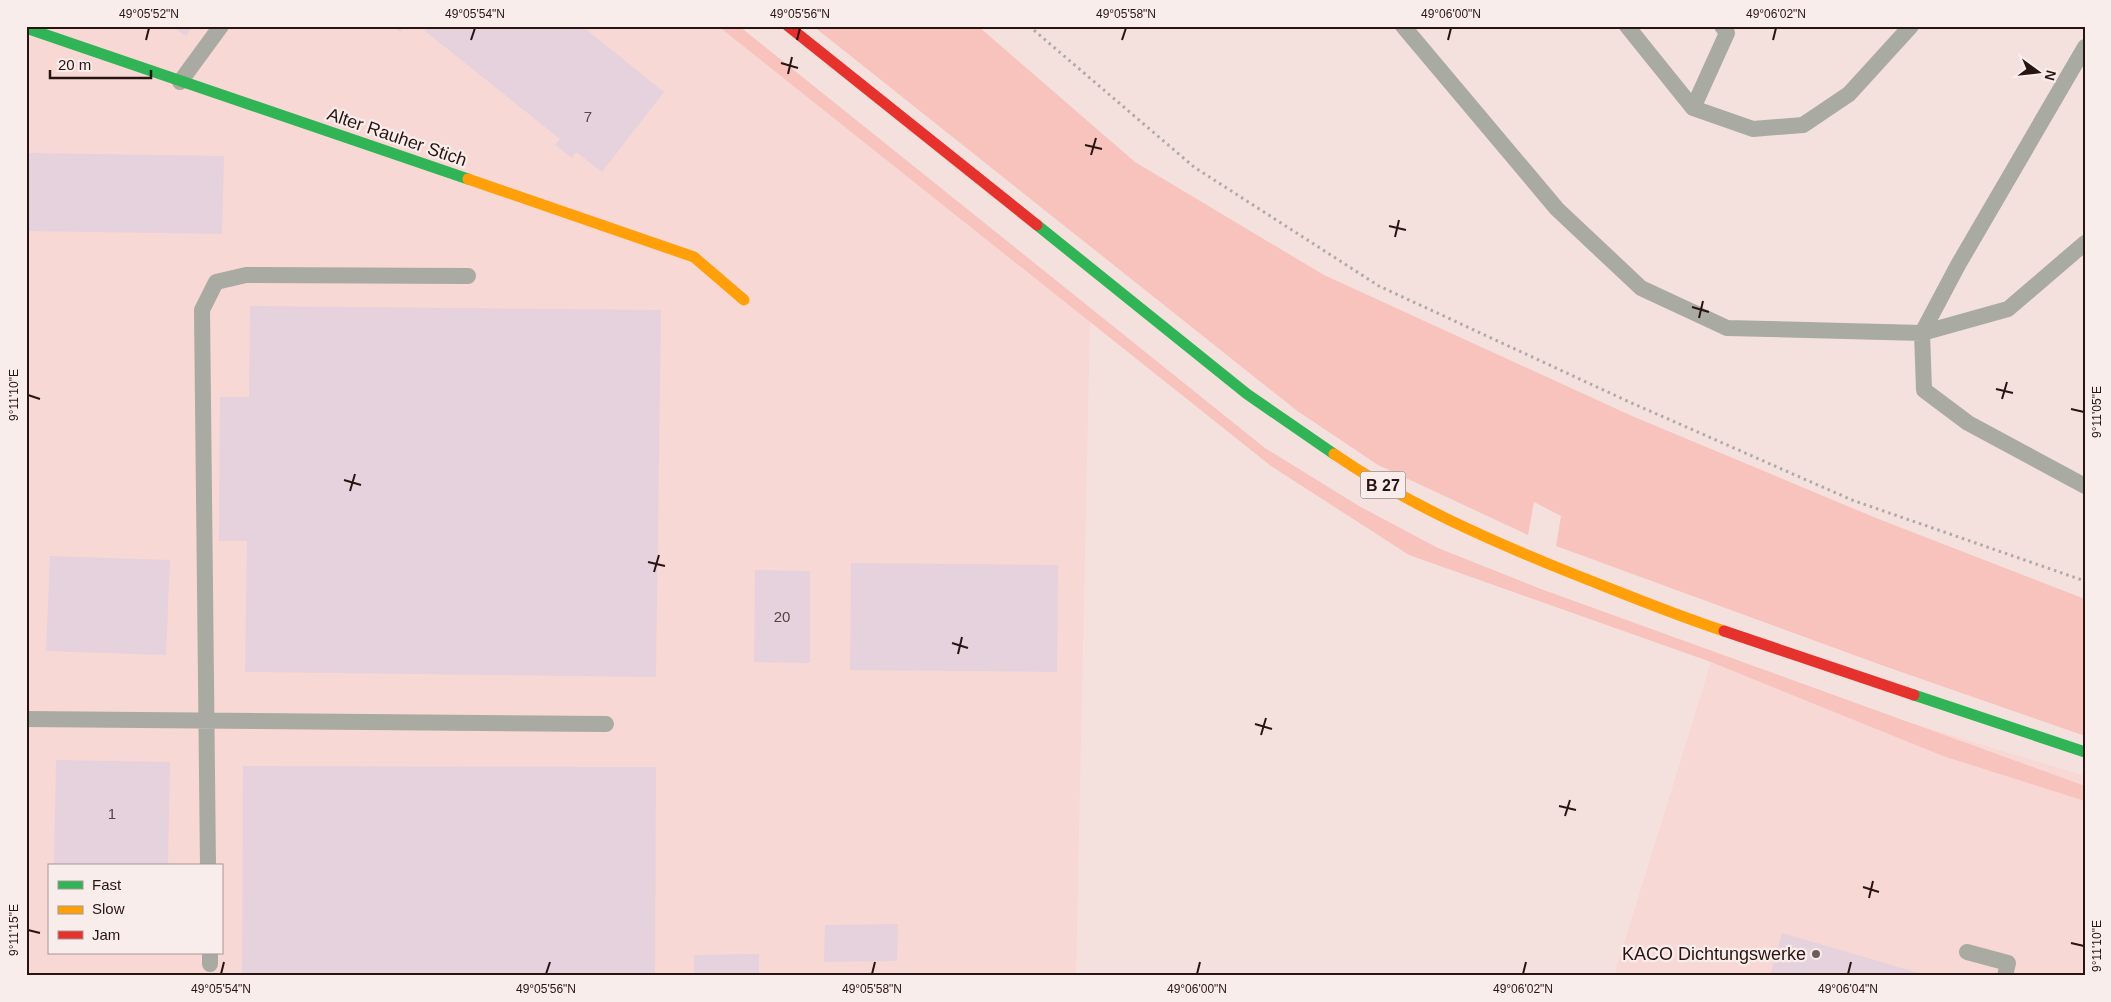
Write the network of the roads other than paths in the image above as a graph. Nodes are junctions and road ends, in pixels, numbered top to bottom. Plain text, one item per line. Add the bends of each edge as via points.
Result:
1 (221, 26) edge
2 (788, 26) edge
3 (1402, 26) edge
4 (1627, 26) edge
5 (1722, 26) edge
6 (1911, 26) edge
7 (26, 28) edge
8 (2085, 47) edge
9 (180, 82) junction
10 (1693, 108) junction
11 (2085, 243) edge
12 (468, 276) dead end
13 (744, 300) dead end
14 (1922, 333) junction
15 (2085, 486) edge
16 (26, 719) edge
17 (205, 721) junction
18 (606, 724) dead end
19 (2085, 752) edge
20 (208, 864) edge
21 (1967, 952) dead end
22 (2005, 976) edge

1 - 9 lane
2 - 19 main road, B 27 via 1247,394 1369,478 1506,546 1614,590 1716,628
3 - 14 lane via 1557,209 1641,288 1727,328
4 - 10 lane
5 - 10 lane via 1727,33
6 - 10 lane via 1849,94 1803,125 1753,129
7 - 9 main road, Alter Rauher Stich
8 - 14 lane
9 - 13 main road, Alter Rauher Stich via 694,257
11 - 14 lane via 2008,308
12 - 17 lane via 246,275 216,282 202,310
14 - 15 lane via 1924,390 1968,423
16 - 17 lane
17 - 18 lane
17 - 20 lane
21 - 22 lane via 2008,963

